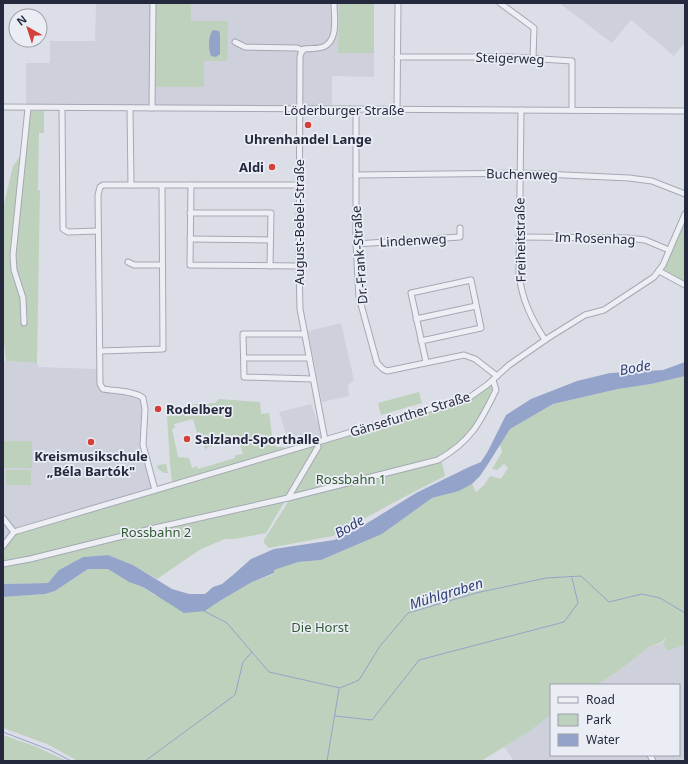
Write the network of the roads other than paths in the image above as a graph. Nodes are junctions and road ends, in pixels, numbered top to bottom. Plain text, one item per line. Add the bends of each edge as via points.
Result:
1 (153, 3) edge
2 (334, 3) edge
3 (398, 3) edge
4 (500, 3) edge
5 (235, 42) dead end
6 (302, 50) junction
7 (397, 56) junction
8 (533, 58) junction
9 (3, 108) edge
10 (28, 108) junction
11 (62, 108) junction
12 (130, 108) junction
13 (152, 108) junction
14 (300, 109) junction
15 (356, 110) junction
16 (397, 110) junction
17 (521, 110) junction
18 (572, 110) junction
19 (685, 111) edge
20 (520, 173) junction
21 (356, 175) junction
22 (130, 185) junction
23 (191, 185) junction
24 (299, 185) junction
25 (162, 186) junction
26 (685, 194) edge
27 (190, 213) junction
28 (685, 214) edge
29 (460, 228) dead end
30 (98, 231) junction
31 (519, 237) junction
32 (190, 239) junction
33 (270, 240) junction
34 (356, 244) junction
35 (669, 250) junction
36 (128, 262) dead end
37 (162, 265) junction
38 (270, 266) junction
39 (298, 266) junction
40 (658, 271) junction
41 (685, 285) edge
42 (476, 306) junction
43 (416, 319) junction
44 (24, 323) dead end
45 (304, 334) junction
46 (545, 340) junction
47 (421, 341) junction
48 (100, 351) junction
49 (244, 358) junction
50 (308, 358) junction
51 (426, 362) junction
52 (495, 378) junction
53 (313, 379) junction
54 (325, 440) junction
55 (318, 447) dead end
56 (155, 490) junction
57 (288, 498) junction
58 (3, 518) edge
59 (14, 532) junction
60 (3, 546) edge
61 (3, 564) edge

1 - 13 street
2 - 6 street via 334,31 331,42 320,48
3 - 7 street
4 - 8 street via 534,28
5 - 6 street via 245,47
6 - 14 street, August-Bebel-Straße
7 - 8 street, Steigerweg
7 - 16 street
8 - 18 street, Steigerweg via 572,61
9 - 10 street, Löderburger Straße
10 - 11 street, Löderburger Straße
10 - 44 street via 13,255 14,270 23,298
11 - 12 street, Löderburger Straße
11 - 30 street via 62,225 68,232
12 - 13 street, Löderburger Straße
12 - 22 street
13 - 14 street, Löderburger Straße
14 - 15 street, Löderburger Straße
14 - 24 street, August-Bebel-Straße
15 - 16 street, Löderburger Straße
15 - 21 street, Dr.-Frank-Straße
16 - 17 street, Löderburger Straße
17 - 18 street, Löderburger Straße
17 - 20 street, Freiheitstraße
18 - 19 street, Löderburger Straße
20 - 21 street, Buchenweg
20 - 26 street, Buchenweg via 629,178 652,181
20 - 31 street, Freiheitstraße
21 - 34 street, Dr.-Frank-Straße
22 - 25 street
22 - 30 street via 100,187
23 - 24 street
23 - 25 street
23 - 27 street
24 - 39 street, August-Bebel-Straße
25 - 37 street
27 - 32 street
27 - 33 street via 271,213
28 - 35 street, Gänsefurther Straße
29 - 34 street, Lindenweg via 460,238
30 - 48 street
31 - 35 street, Im Rosenhag via 628,238 644,240
31 - 46 street, Freiheitstraße via 521,290 535,325
32 - 33 street
32 - 38 street via 190,265
33 - 38 street
34 - 51 street, Dr.-Frank-Straße via 359,297 377,363 387,371
35 - 40 street, Gänsefurther Straße
36 - 37 street via 134,265
37 - 48 street via 162,349
38 - 39 street
39 - 45 street, August-Bebel-Straße
40 - 41 street
40 - 46 street, Gänsefurther Straße via 646,283 604,310 585,315
42 - 43 street
42 - 43 street via 470,280 410,293
42 - 47 street via 481,328
43 - 47 street
45 - 49 street via 243,334
45 - 50 street, August-Bebel-Straße
46 - 52 street, Gänsefurther Straße
47 - 51 street
48 - 56 street via 100,387 143,398 144,445
49 - 50 street
49 - 53 street via 244,377
50 - 53 street, August-Bebel-Straße
51 - 52 street, Dr.-Frank-Straße via 461,355 469,356
52 - 54 street, Gänsefurther Straße via 478,392 462,400
52 - 57 street via 496,390 476,429 452,452 438,460
53 - 54 street, August-Bebel-Straße
54 - 56 street, Gänsefurther Straße
55 - 57 street
56 - 59 street, Gänsefurther Straße
57 - 61 street
58 - 59 street
59 - 60 street

